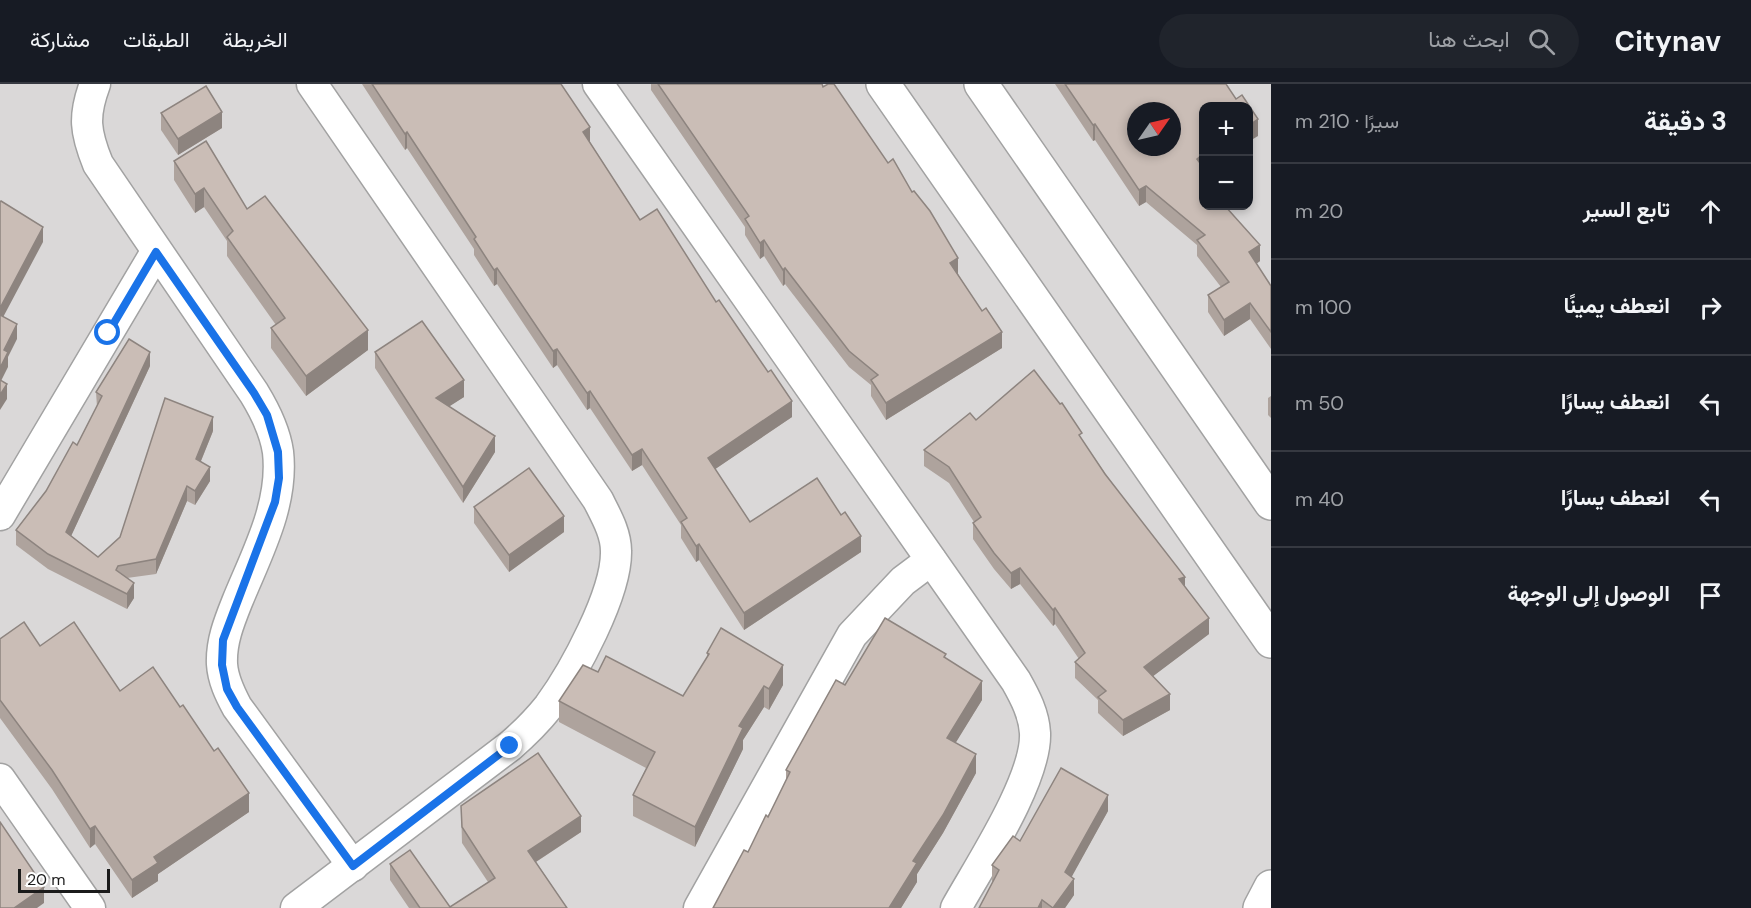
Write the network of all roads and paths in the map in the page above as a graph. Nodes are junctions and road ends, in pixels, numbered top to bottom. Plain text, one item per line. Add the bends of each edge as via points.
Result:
1 (95, 84) edge
2 (312, 84) edge
3 (598, 84) edge
4 (883, 84) edge
5 (981, 84) edge
6 (156, 252) junction
7 (1271, 503) edge
8 (0, 515) edge
9 (931, 560) junction
10 (1261, 604) edge
11 (1271, 640) edge
12 (0, 779) edge
13 (353, 866) junction
14 (1271, 888) edge
15 (331, 898) edge
16 (90, 908) edge
17 (296, 908) edge
18 (699, 908) edge
19 (956, 908) edge
20 (1260, 908) edge

1 - 6 street via 86,111 87,138 98,164
2 - 13 street via 598,500 610,523 616,549 615,576 602,608 548,708 510,746
3 - 9 street
4 - 10 street
5 - 7 street
6 - 8 street
6 - 13 street via 254,393 267,415 278,452 275,502 223,640 222,665 227,689
9 - 18 street via 903,581 852,635
9 - 19 street via 1016,681 1029,705 1035,732 1032,762 1021,790
10 - 11 street
12 - 16 street
13 - 15 street
14 - 20 street
15 - 17 street

